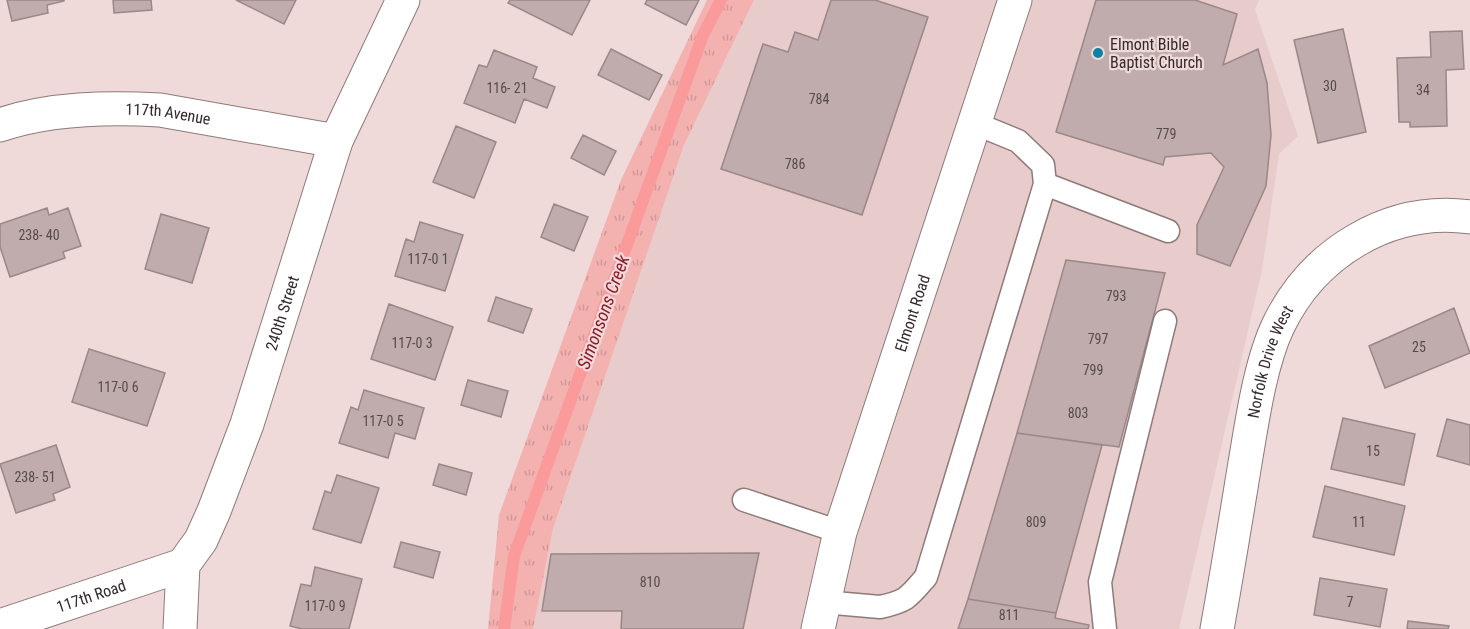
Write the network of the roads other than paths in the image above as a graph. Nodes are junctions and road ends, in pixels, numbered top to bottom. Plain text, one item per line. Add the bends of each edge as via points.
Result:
1 (403, 0) edge
2 (1015, 0) edge
3 (974, 123) junction
4 (0, 125) edge
5 (336, 141) junction
6 (1046, 184) junction
7 (1470, 217) edge
8 (1168, 231) dead end
9 (1165, 321) dead end
10 (744, 501) dead end
11 (840, 532) junction
12 (183, 565) junction
13 (821, 615) edge
14 (0, 626) edge
15 (180, 629) edge
16 (1105, 629) edge
17 (1217, 629) edge

1 - 5 street, 240th Street
2 - 3 street, Elmont Road
3 - 6 lane via 1018,141 1043,165
3 - 11 street, Elmont Road
4 - 5 street, 117th Avenue via 51,114 130,108
5 - 12 street, 240th Street via 247,424 201,540
6 - 8 lane
6 - 13 lane via 926,577 906,600
7 - 17 street, Norfolk Drive West via 1451,215 1385,225 1331,255 1307,280 1278,326 1255,402
9 - 16 lane via 1100,582
10 - 11 lane
11 - 13 street, Elmont Road
12 - 14 street, 117th Road
12 - 15 street

